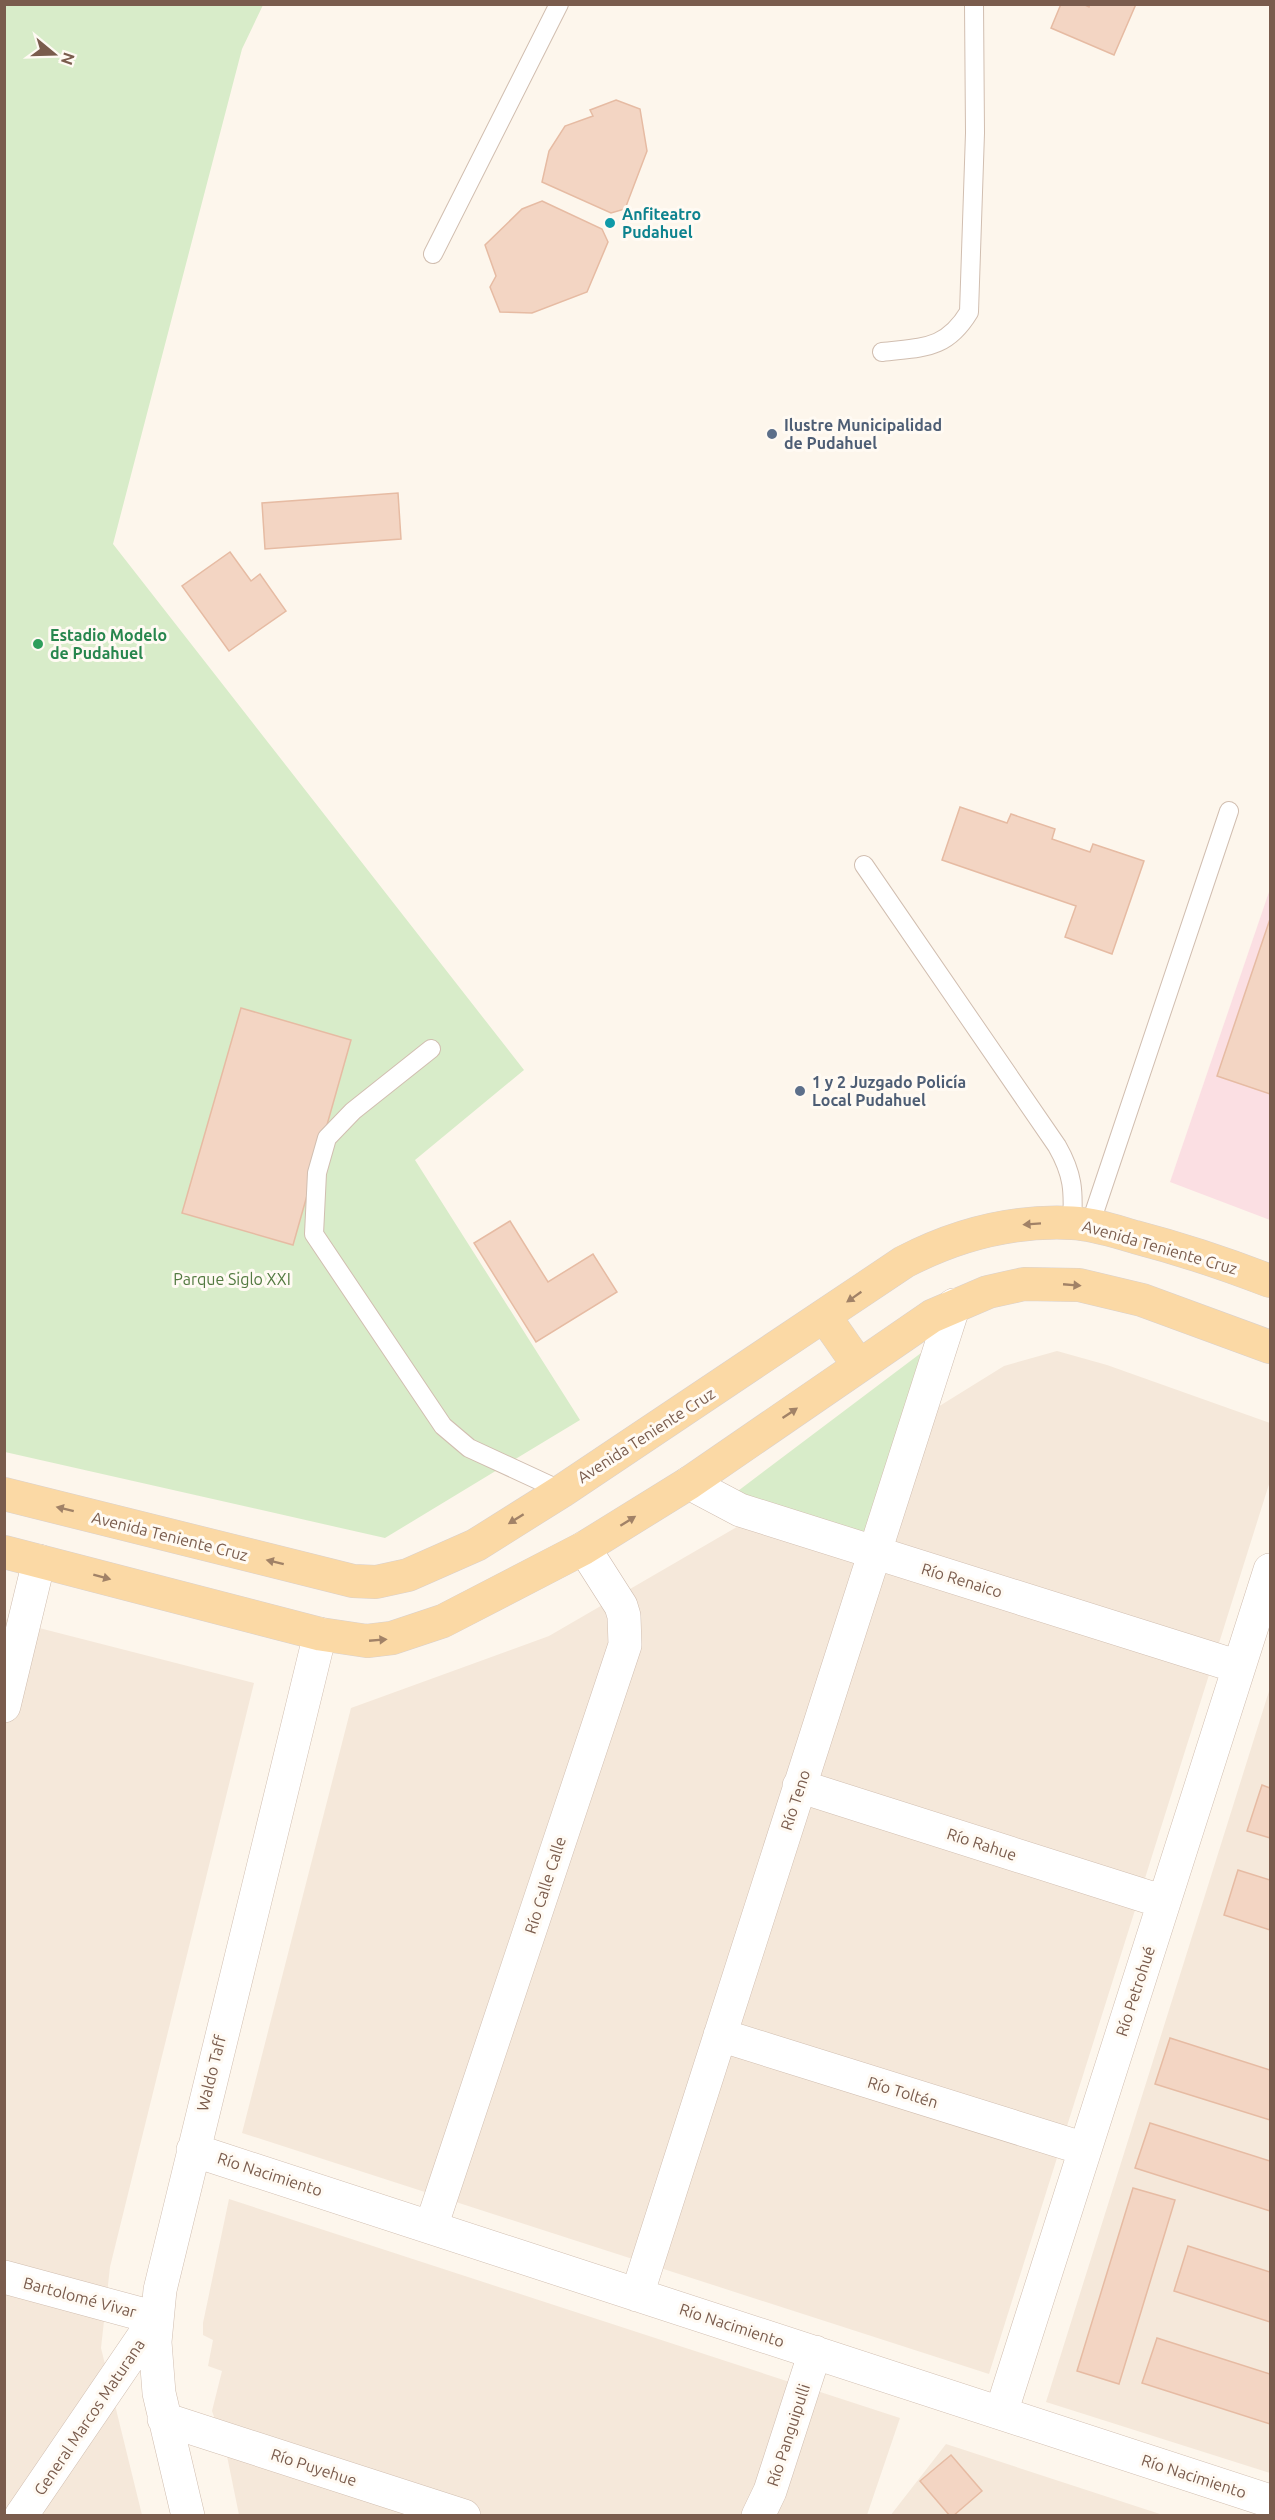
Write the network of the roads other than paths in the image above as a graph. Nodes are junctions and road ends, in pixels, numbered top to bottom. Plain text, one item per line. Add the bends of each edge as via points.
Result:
1 (559, 4) edge
2 (974, 4) edge
3 (433, 254) dead end
4 (882, 352) dead end
5 (1229, 811) dead end
6 (864, 865) dead end
7 (431, 1049) dead end
8 (1081, 1224) junction
9 (1270, 1281) edge
10 (954, 1305) junction
11 (825, 1317) junction
12 (1270, 1347) edge
13 (859, 1366) junction
14 (689, 1483) junction
15 (562, 1491) junction
16 (4, 1494) edge
17 (584, 1548) junction
18 (4, 1552) edge
19 (874, 1552) junction
20 (39, 1561) junction
21 (1270, 1570) edge
22 (320, 1634) junction
23 (1239, 1667) junction
24 (4, 1706) edge
25 (799, 1786) junction
26 (1164, 1902) junction
27 (720, 2035) junction
28 (1085, 2149) junction
29 (193, 2150) junction
30 (430, 2227) junction
31 (4, 2277) edge
32 (638, 2295) junction
33 (156, 2318) junction
34 (815, 2352) junction
35 (1001, 2413) junction
36 (164, 2419) junction
37 (1270, 2501) edge
38 (21, 2516) edge
39 (188, 2516) edge
40 (464, 2516) edge
41 (758, 2516) edge

1 - 3 lane
2 - 4 lane via 975,133 969,312 959,328 936,345
5 - 8 lane
6 - 8 lane via 1057,1146 1073,1181
7 - 15 lane via 353,1111 327,1138 317,1173 314,1234 443,1426 469,1448
8 - 9 main road, Avenida Teniente Cruz via 1178,1249
8 -> 11 main road, Avenida Teniente Cruz via 1006,1227 939,1245 904,1262
10 -> 12 main road via 1006,1287 1079,1285 1142,1300
10 - 13 main road
10 - 19 street, Río Teno
11 - 13 main road
11 - 15 main road, Avenida Teniente Cruz
14 -> 13 main road
17 -> 14 main road
14 - 19 street, Río Renaico via 740,1510
15 -> 16 main road, Avenida Teniente Cruz via 476,1545 408,1575 376,1582 353,1581
22 -> 17 main road via 367,1641 416,1632
17 - 30 street, Río Calle Calle via 621,1606 625,1645
18 - 20 main road
19 - 23 street, Río Renaico
19 - 25 street, Río Teno
20 -> 22 main road
20 - 24 street
21 - 23 street, Río Petrohué
22 - 29 street, Waldo Taff
23 - 26 street, Río Petrohué
25 - 26 street, Río Rahue
25 - 27 street, Río Teno
26 - 28 street, Río Petrohué
27 - 28 street, Río Toltén
27 - 32 street, Río Teno
28 - 35 street, Río Petrohué
29 - 30 street, Río Nacimiento
29 - 33 street, Waldo Taff via 165,2262
30 - 32 street, Río Nacimiento
31 - 33 street, Bartolomé Vivar
32 - 34 street, Río Nacimiento
33 - 36 street, Waldo Taff via 156,2367
33 - 38 street, General Marcos Maturana
34 - 35 street, Río Nacimiento
34 - 41 street, Río Panguipulli via 770,2491
35 - 37 street, Río Nacimiento
36 - 39 street, Waldo Taff
36 - 40 street, Río Puyehue

